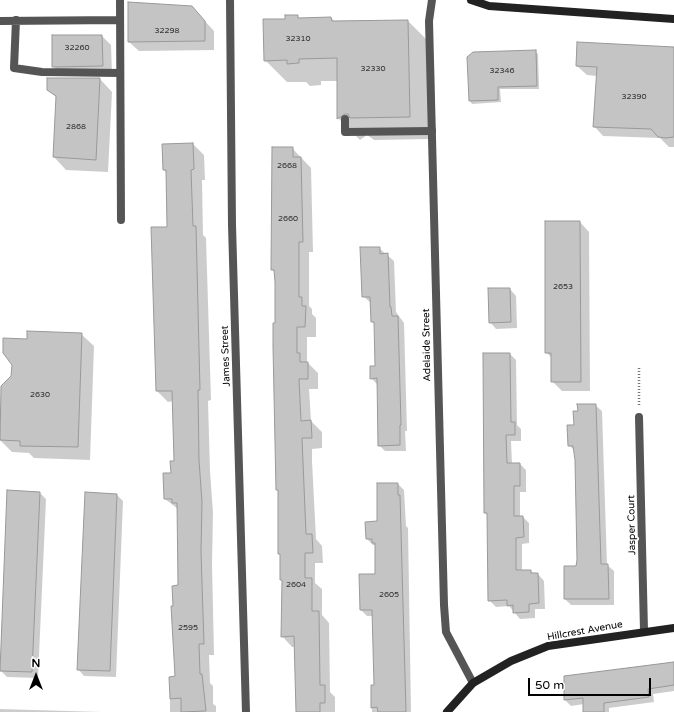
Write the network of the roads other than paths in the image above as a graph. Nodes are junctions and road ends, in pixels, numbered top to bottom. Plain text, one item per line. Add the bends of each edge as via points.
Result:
1 (120, 0) edge
2 (230, 0) edge
3 (432, 0) edge
4 (471, 0) edge
5 (674, 19) edge
6 (16, 20) junction
7 (120, 20) junction
8 (0, 21) edge
9 (120, 73) junction
10 (345, 118) dead end
11 (432, 131) junction
12 (121, 220) dead end
13 (640, 417) road end
14 (674, 628) edge
15 (644, 631) junction
16 (473, 683) junction
17 (246, 712) edge
18 (447, 712) edge

1 - 7 street
2 - 17 street, James Street via 232,225
3 - 11 street, Adelaide Street via 429,21
4 - 5 street via 489,6
6 - 7 street
6 - 8 street
6 - 9 street via 14,68 42,72
7 - 9 street
9 - 12 street
10 - 11 street via 345,132
11 - 16 street, Adelaide Street via 444,606 446,632
13 - 15 street, Jasper Court
14 - 15 street, Hillcrest Avenue
15 - 16 street, Hillcrest Avenue via 548,646 511,661
16 - 18 street, Hillcrest Avenue

